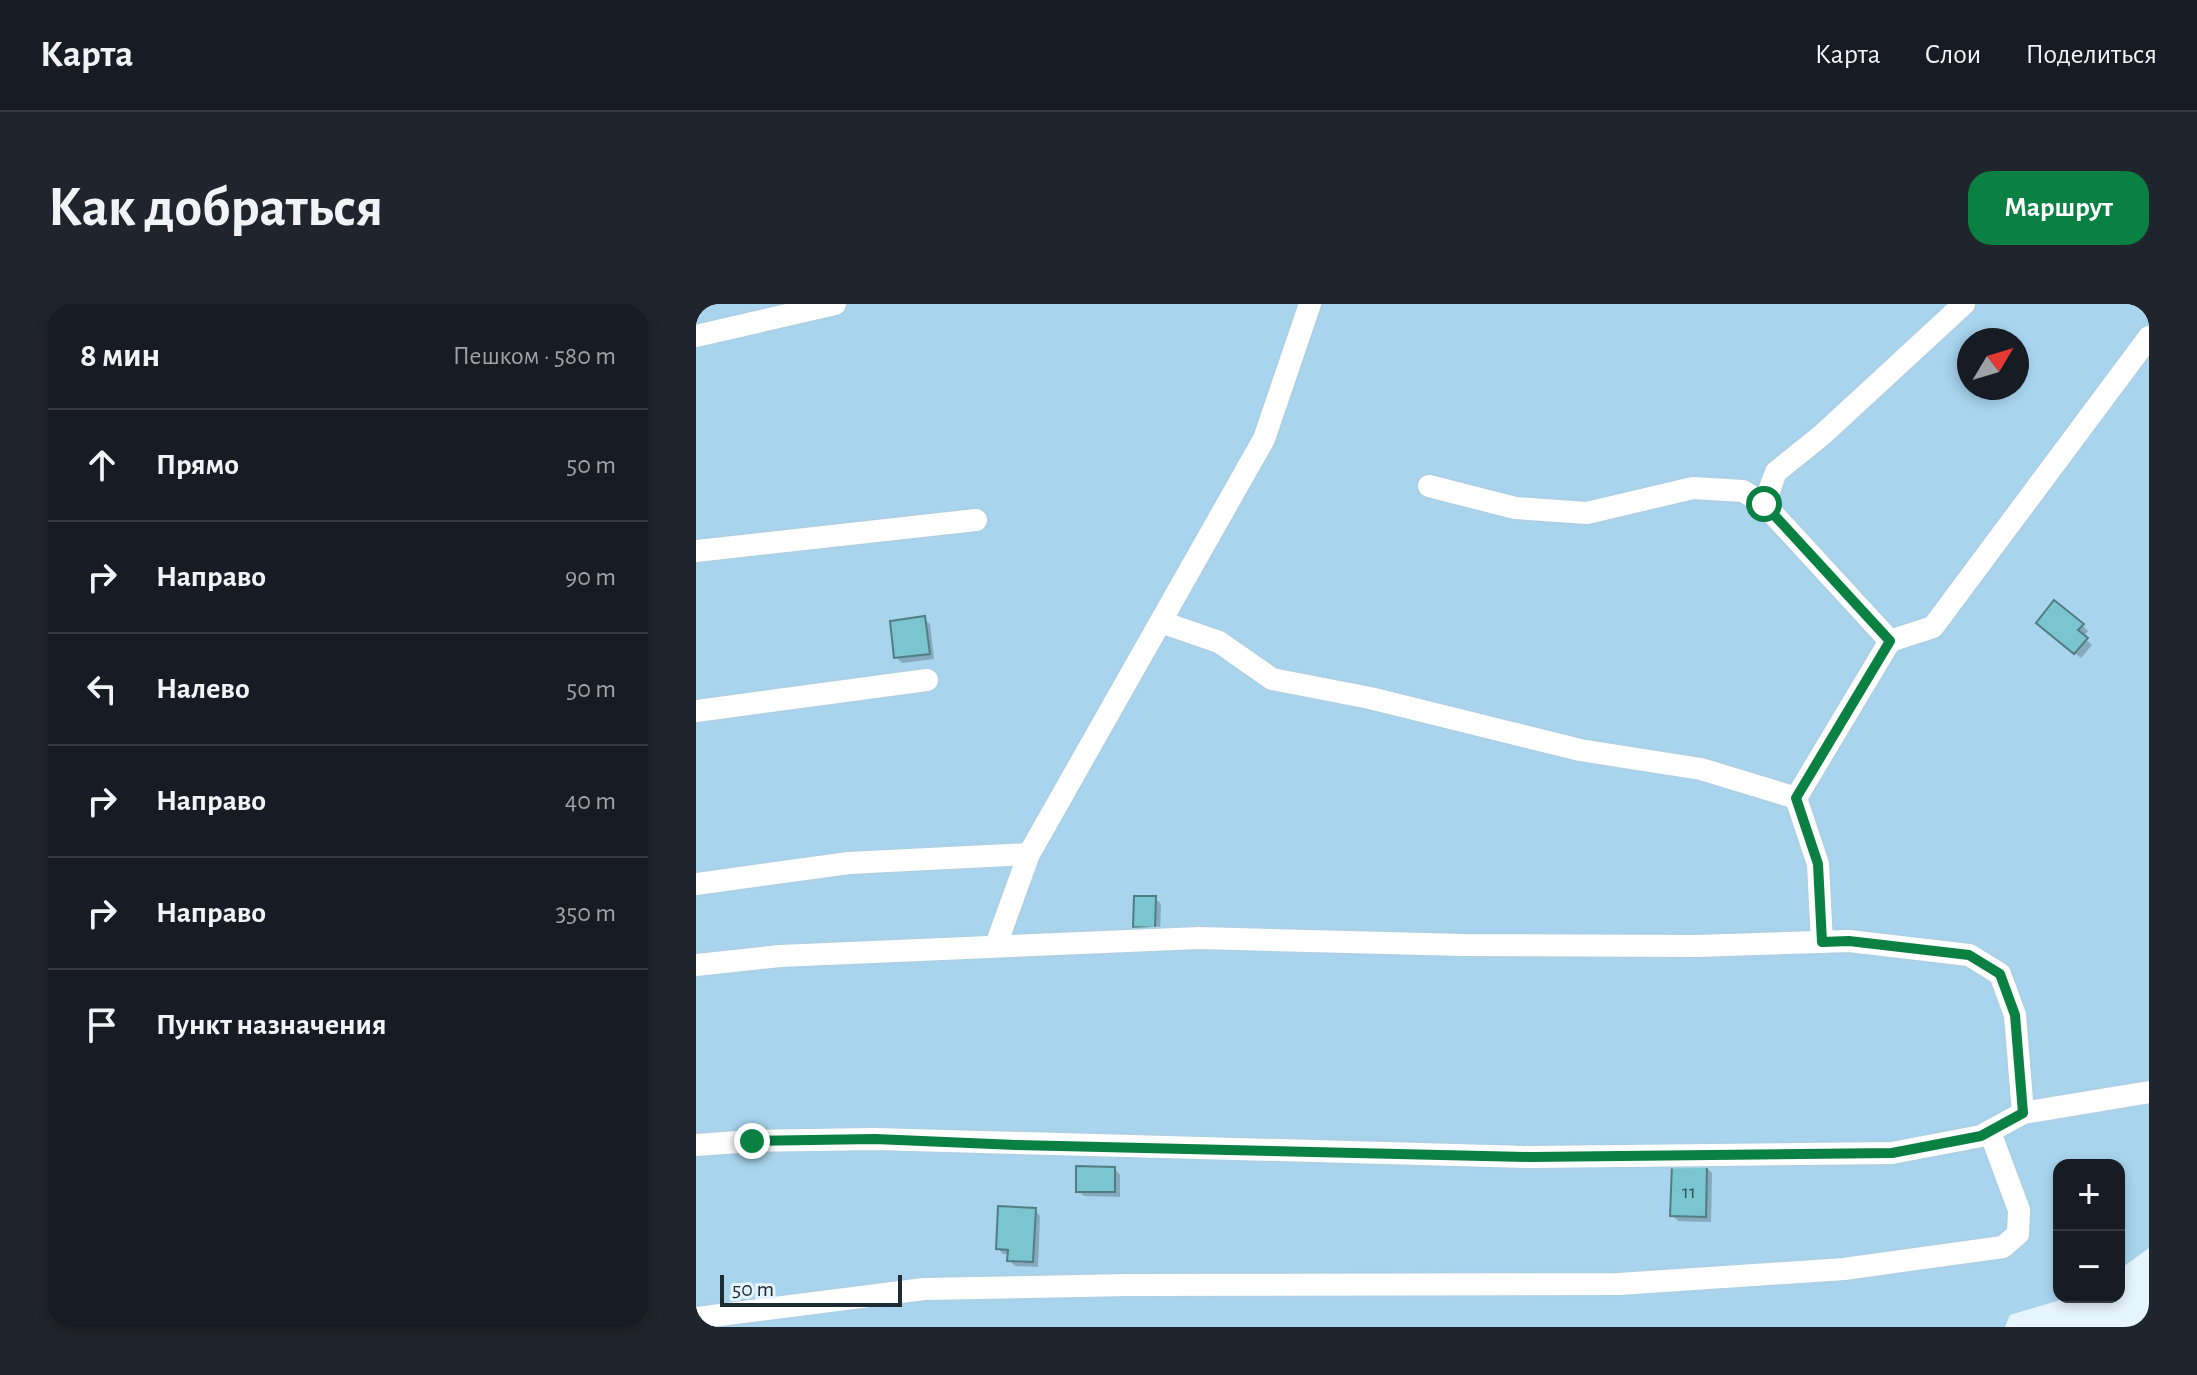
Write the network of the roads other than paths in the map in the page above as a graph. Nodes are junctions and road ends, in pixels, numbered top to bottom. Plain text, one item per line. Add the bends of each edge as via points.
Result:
1 (835, 304) edge
2 (1310, 304) edge
3 (1964, 304) edge
4 (696, 336) edge
5 (2149, 337) edge
6 (1429, 486) dead end
7 (1764, 504) junction
8 (976, 520) dead end
9 (696, 551) edge
10 (1161, 622) junction
11 (1890, 641) junction
12 (927, 680) dead end
13 (696, 711) edge
14 (1796, 798) junction
15 (1029, 854) junction
16 (696, 884) edge
17 (1822, 942) junction
18 (996, 945) junction
19 (696, 965) edge
20 (2149, 1092) edge
21 (2023, 1113) junction
22 (1990, 1132) junction
23 (696, 1145) edge
24 (696, 1318) edge

1 - 4 street
2 - 10 street via 1264,439
3 - 7 street via 1776,472
5 - 11 street via 1933,627
6 - 7 street via 1515,508 1587,513 1693,488 1743,491
7 - 11 street
8 - 9 street
10 - 14 street via 1219,642 1272,679 1580,750 1701,769
10 - 15 street
11 - 14 street
12 - 13 street
14 - 17 street via 1818,864
15 - 16 street via 849,863
15 - 18 street
17 - 18 street via 1463,945 1199,938
17 - 21 street via 1969,955 2000,974 2015,1015
18 - 19 street
20 - 21 street
21 - 22 street
22 - 23 street via 1892,1153 1860,1154 1530,1157 875,1139
22 - 24 street via 2019,1210 2018,1234 2003,1247 1844,1269 1619,1284 924,1289

